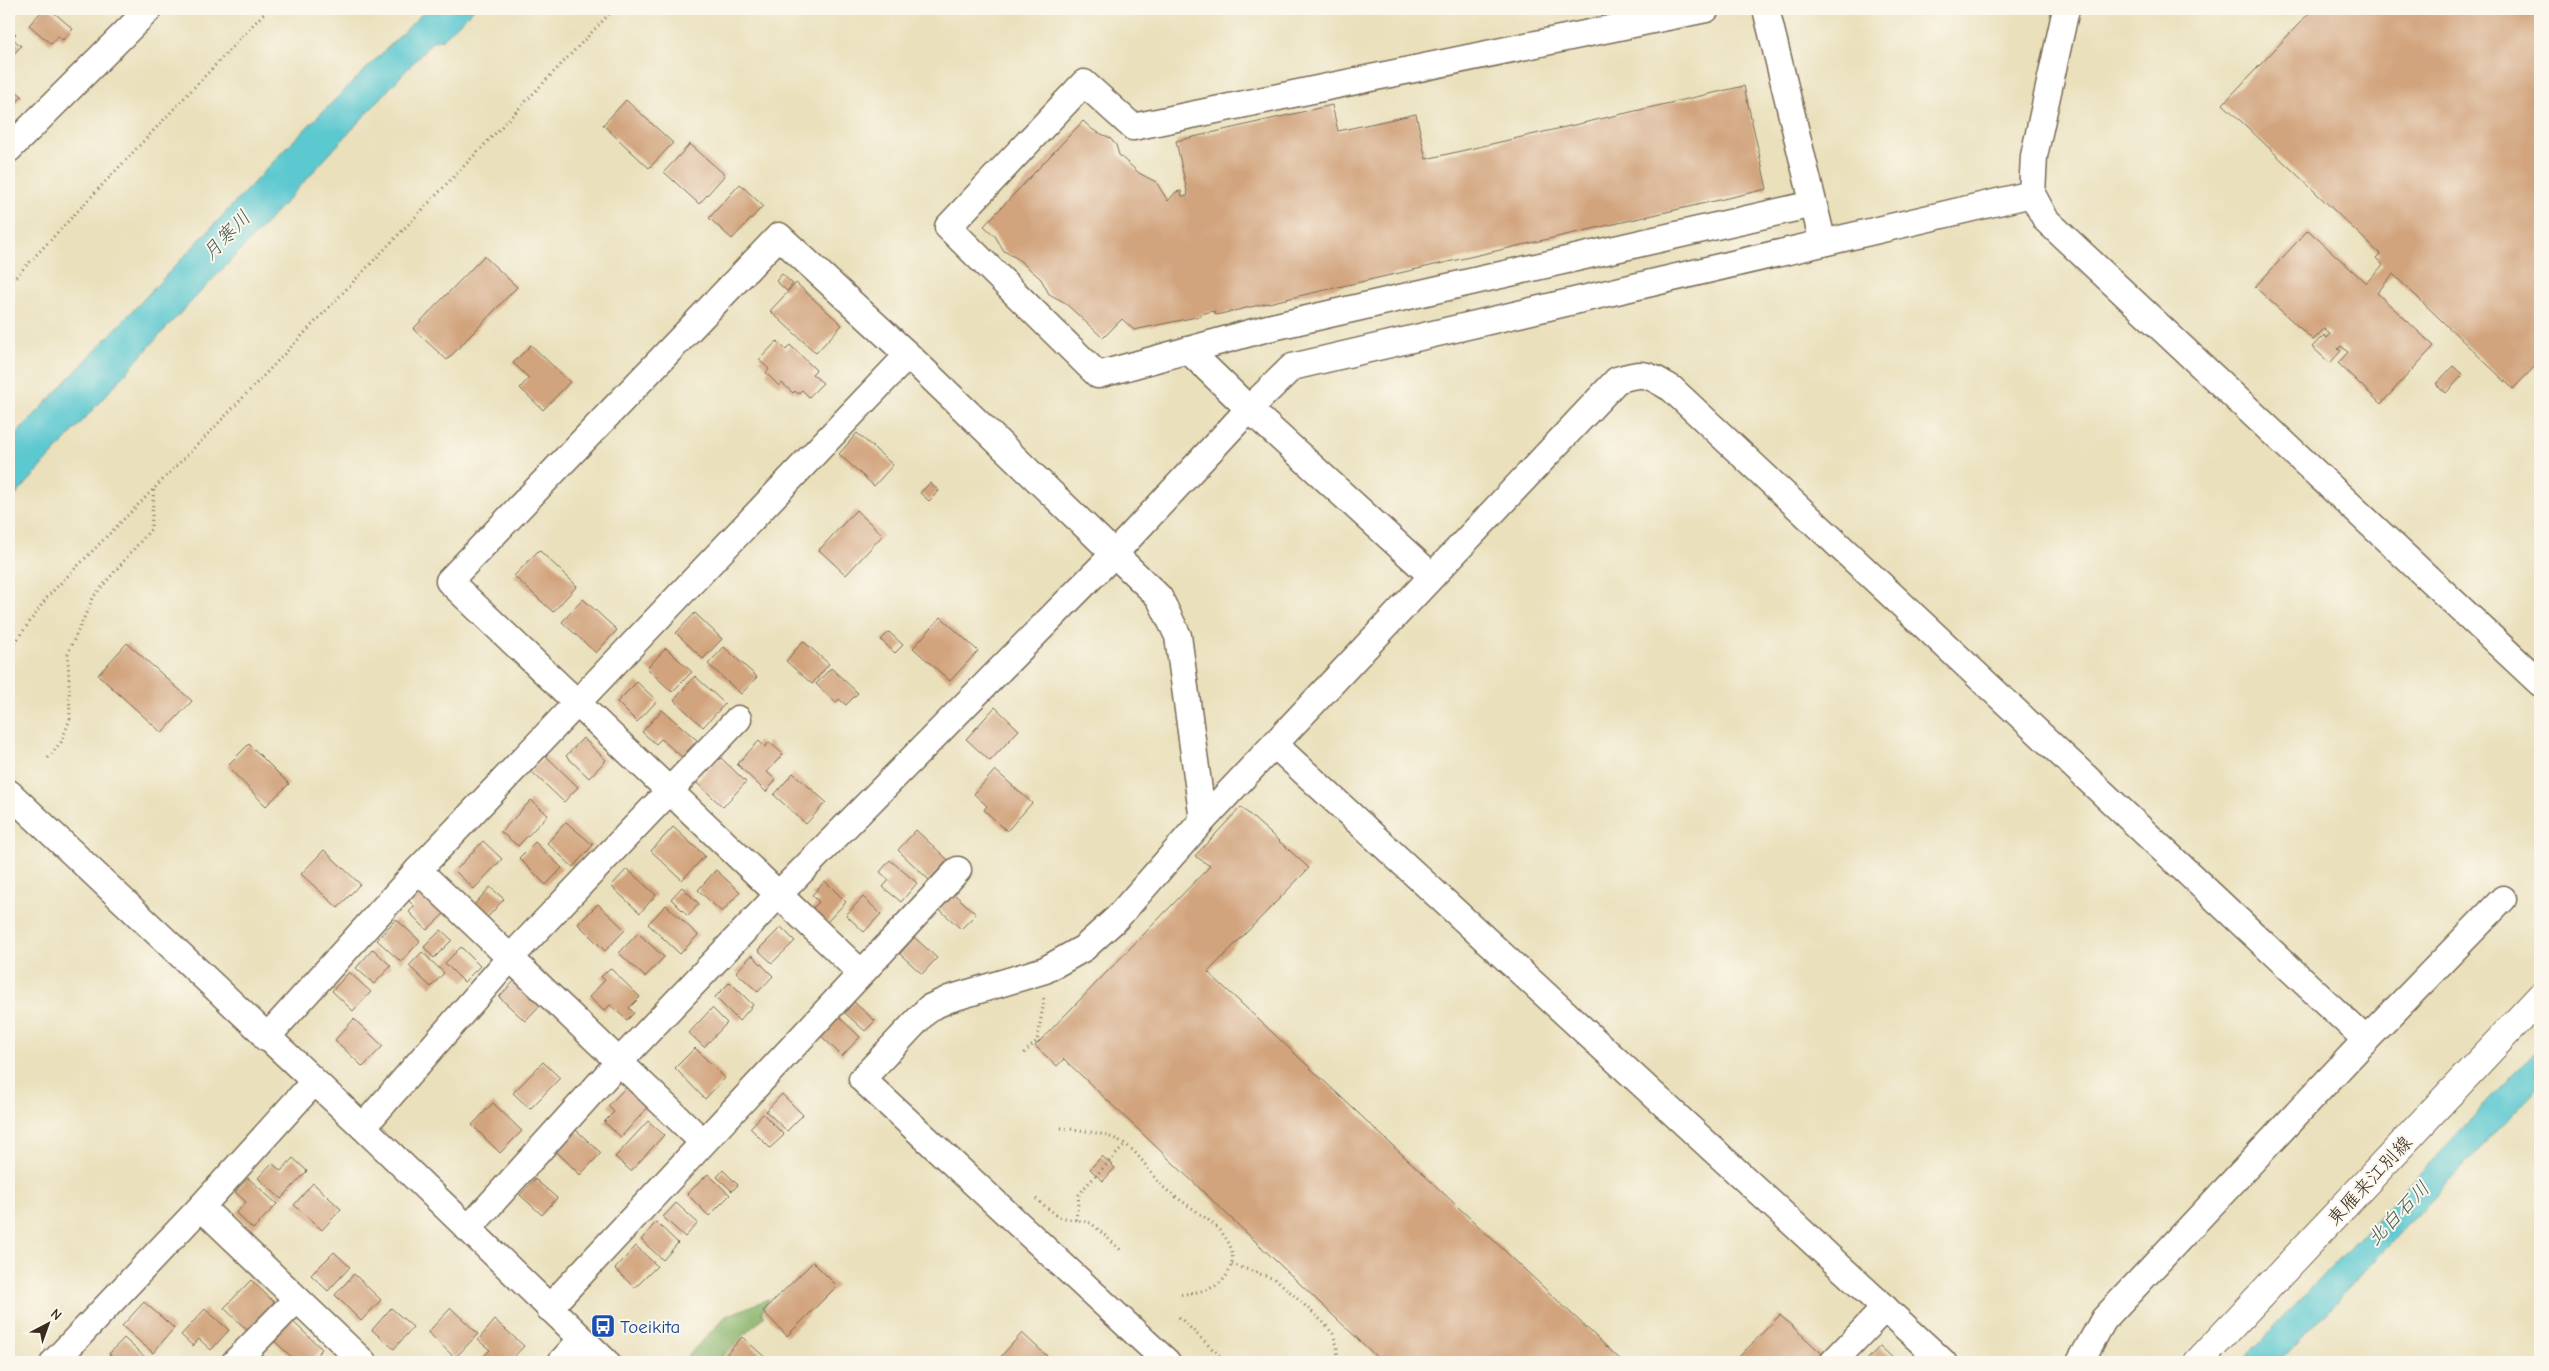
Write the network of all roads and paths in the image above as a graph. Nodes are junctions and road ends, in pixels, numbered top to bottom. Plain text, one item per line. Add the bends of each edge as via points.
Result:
1 (149, 9) edge
2 (268, 9) edge
3 (614, 9) edge
4 (1706, 9) edge
5 (1766, 9) edge
6 (2066, 9) edge
7 (9, 148) edge
8 (2032, 194) junction
9 (1813, 204) junction
10 (1823, 243) junction
11 (9, 284) edge
12 (1188, 350) junction
13 (908, 355) junction
14 (1249, 409) junction
15 (154, 487) junction
16 (1113, 555) junction
17 (1432, 576) junction
18 (9, 651) edge
19 (2540, 683) edge
20 (577, 702) junction
21 (738, 719) dead end
22 (1275, 745) junction
23 (48, 758) dead end
24 (669, 791) junction
25 (9, 793) edge
26 (1203, 820) junction
27 (418, 870) junction
28 (958, 870) dead end
29 (778, 895) junction
30 (2503, 899) dead end
31 (510, 958) junction
32 (860, 973) junction
33 (1035, 973) junction
34 (2540, 997) edge
35 (266, 1038) junction
36 (2366, 1040) junction
37 (1024, 1053) dead end
38 (618, 1062) junction
39 (314, 1082) junction
40 (363, 1128) junction
41 (1061, 1128) dead end
42 (702, 1141) junction
43 (1125, 1145) junction
44 (1036, 1199) dead end
45 (201, 1208) junction
46 (1076, 1220) junction
47 (468, 1229) junction
48 (1122, 1251) dead end
49 (1232, 1264) junction
50 (1178, 1295) dead end
51 (297, 1299) junction
52 (549, 1308) junction
53 (1884, 1308) junction
54 (1179, 1317) dead end
55 (582, 1340) junction
56 (54, 1362) edge
57 (235, 1362) edge
58 (364, 1362) edge
59 (561, 1362) edge
60 (606, 1362) edge
61 (1167, 1362) edge
62 (1226, 1362) edge
63 (1338, 1362) edge
64 (1834, 1362) edge
65 (1943, 1362) edge
66 (2080, 1362) edge
67 (2198, 1362) edge

1 - 7 street
2 - 11 path
3 - 15 path
4 - 12 street via 1133,126 1084,83 948,227 1098,375
5 - 9 street
6 - 8 street via 2034,156
8 - 10 street
8 - 19 street via 2046,220
9 - 10 street
9 - 12 street via 1268,328
10 - 14 street via 1292,367
12 - 14 street
13 - 16 street
13 - 20 street
13 - 20 street via 779,236 449,581
14 - 16 street
14 - 17 street
15 - 18 path via 48,596
15 - 23 path via 151,528 94,596 68,653 70,719 61,742
16 - 26 street via 1159,597 1178,636
16 - 29 street
17 - 22 street
17 - 36 street via 1617,380 1637,374 1650,376 1672,389
20 - 24 street
20 - 27 street
21 - 24 street
22 - 26 street
22 - 53 street
24 - 29 street
24 - 31 street
25 - 35 street
26 - 33 street via 1117,918 1084,948
27 - 31 street
27 - 35 street
28 - 32 street
29 - 32 street
29 - 38 street
30 - 36 street
31 - 38 street
31 - 40 street
32 - 42 street
33 - 37 path via 1044,1000 1037,1041
33 - 61 street via 929,1008 862,1079
34 - 67 main road, 東雁来江別線
35 - 39 street
36 - 66 street via 2104,1318
38 - 42 street
38 - 47 street
39 - 40 street
39 - 45 street
40 - 47 street
41 - 43 path via 1104,1134
42 - 52 street
43 - 46 path via 1084,1188 1079,1196
43 - 49 path via 1138,1155 1160,1184 1224,1235 1231,1245
44 - 46 path via 1059,1216
45 - 51 street
45 - 56 street
46 - 48 path via 1100,1228
47 - 52 street
49 - 50 path via 1230,1273 1216,1286
49 - 63 path via 1277,1280 1325,1324 1337,1346
51 - 57 street
51 - 58 street
52 - 55 street
53 - 64 street
53 - 65 street
54 - 62 path
55 - 59 street
55 - 60 street

